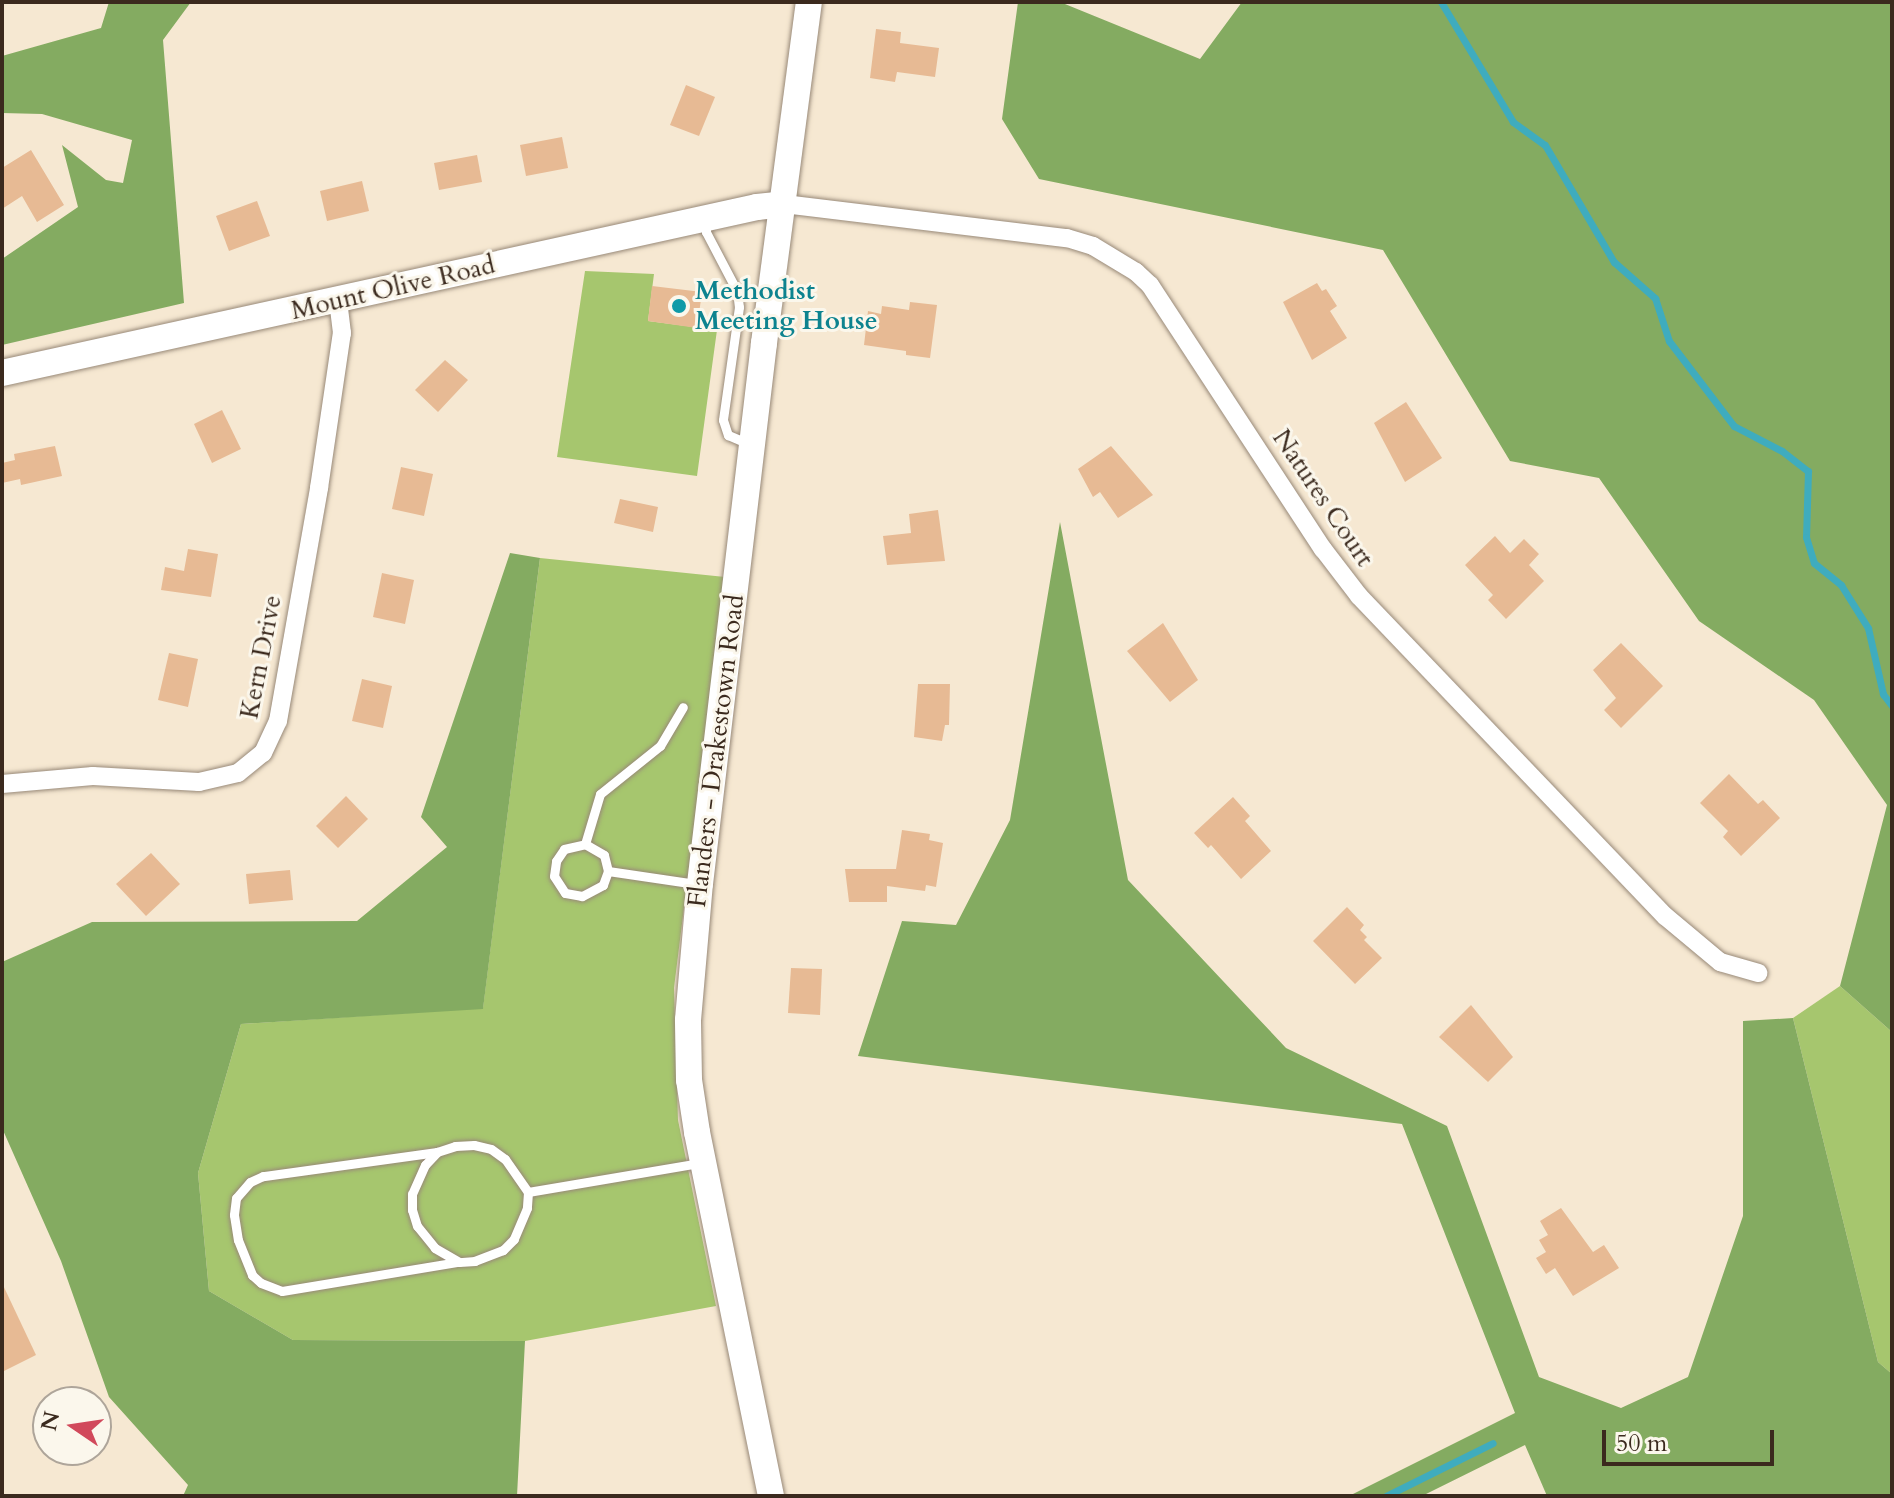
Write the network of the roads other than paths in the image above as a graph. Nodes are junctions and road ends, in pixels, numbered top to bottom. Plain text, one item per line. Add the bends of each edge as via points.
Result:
1 (809, 2) edge
2 (784, 204) junction
3 (706, 218) junction
4 (338, 301) junction
5 (2, 373) edge
6 (752, 445) junction
7 (683, 707) dead end
8 (2, 784) edge
9 (585, 844) junction
10 (608, 871) junction
11 (700, 884) junction
12 (1758, 973) dead end
13 (437, 1152) junction
14 (703, 1162) junction
15 (528, 1192) junction
16 (459, 1262) junction
17 (771, 1496) edge

1 - 2 street, Flanders - Drakestown Road
2 - 3 street, Mount Olive Road
2 - 6 street, Flanders - Drakestown Road
2 - 12 street, Natures Court via 1067,238 1093,246 1136,272 1150,285 1359,596 1665,916 1720,962
3 - 4 street, Mount Olive Road
3 - 6 lane via 706,232 737,291 739,307 723,420 728,435
4 - 5 street, Mount Olive Road
4 - 8 street, Kern Drive via 342,333 319,488 278,721 263,753 238,773 199,782 93,776
6 - 11 street, Flanders - Drakestown Road
7 - 9 lane via 660,746 600,794
9 - 10 lane via 604,855
9 - 10 lane via 569,847 556,861 554,876 561,890 588,895 603,885
10 - 11 lane
11 - 14 street, Flanders - Drakestown Road via 688,1020 689,1080
13 - 15 lane via 474,1145 491,1149 505,1159
13 - 16 lane via 417,1178 412,1210 426,1238
13 - 16 lane via 263,1176 236,1198 238,1240 252,1275 282,1291
14 - 15 lane
14 - 17 street, Flanders - Drakestown Road
15 - 16 lane via 514,1239 489,1257

